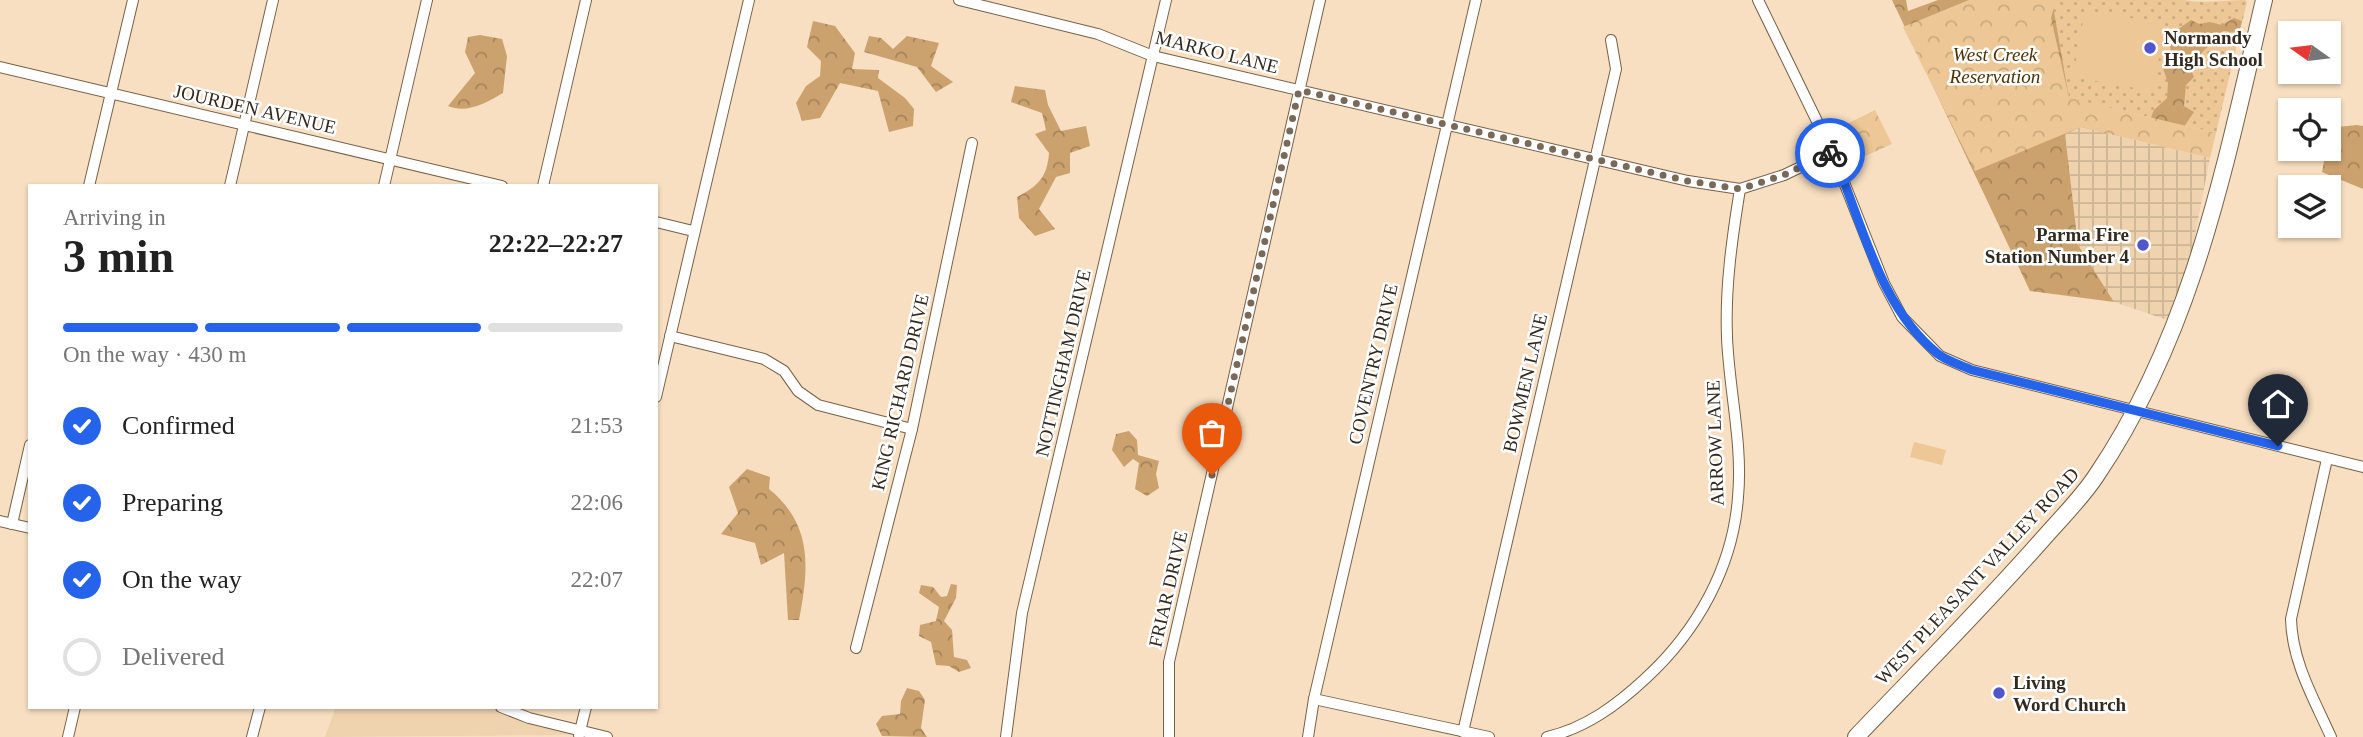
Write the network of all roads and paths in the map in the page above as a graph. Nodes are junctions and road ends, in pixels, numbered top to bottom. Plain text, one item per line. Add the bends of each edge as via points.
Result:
1 (133, 0) edge
2 (273, 0) edge
3 (427, 0) edge
4 (586, 0) edge
5 (749, 0) edge
6 (959, 0) edge
7 (1166, 0) edge
8 (1320, 0) edge
9 (1476, 0) edge
10 (1758, 0) edge
11 (2264, 0) edge
12 (1611, 40) dead end
13 (1153, 56) junction
14 (0, 67) edge
15 (1299, 90) junction
16 (110, 94) junction
17 (244, 124) junction
18 (1446, 124) junction
19 (972, 143) dead end
20 (1832, 152) junction
21 (390, 159) junction
22 (1593, 159) junction
23 (89, 184) edge
24 (230, 184) edge
25 (384, 184) edge
26 (494, 184) edge
27 (544, 184) edge
28 (1740, 189) junction
29 (658, 222) edge
30 (693, 231) junction
31 (670, 336) junction
32 (658, 388) edge
33 (2137, 411) junction
34 (912, 429) junction
35 (28, 451) edge
36 (2327, 459) junction
37 (2363, 467) edge
38 (6, 522) edge
39 (28, 528) edge
40 (856, 648) dead end
41 (1314, 699) junction
42 (75, 709) edge
43 (259, 709) edge
44 (507, 709) edge
45 (586, 709) edge
46 (1464, 732) junction
47 (580, 734) edge
48 (68, 737) edge
49 (252, 737) edge
50 (607, 737) edge
51 (1006, 737) edge
52 (1168, 737) edge
53 (1308, 737) edge
54 (1489, 737) edge
55 (1547, 737) edge
56 (1856, 737) edge
57 (2331, 737) edge

1 - 16 street
2 - 17 street
3 - 21 street
4 - 27 street
5 - 30 street
6 - 13 street, MARKO LANE via 1019,9
7 - 13 street, NOTTINGHAM DRIVE
8 - 15 street, FRIAR DRIVE
9 - 18 street, COVENTRY DRIVE
10 - 20 street
11 - 33 main road, WEST PLEASANT VALLEY ROAD via 2199,263 2164,357
12 - 22 street, BOWMEN LANE via 1616,69
13 - 15 street, MARKO LANE
13 - 51 street, NOTTINGHAM DRIVE via 1022,613
14 - 16 street, JOURDEN AVENUE
15 - 18 street, MARKO LANE
15 - 52 street, FRIAR DRIVE via 1169,662
16 - 17 street, JOURDEN AVENUE
16 - 23 street
17 - 21 street, JOURDEN AVENUE
17 - 24 street
18 - 22 street, MARKO LANE
18 - 41 street, COVENTRY DRIVE
19 - 34 street, KING RICHARD DRIVE
20 - 28 street, MARKO LANE
20 - 33 street via 1902,317 1940,356 1972,370
21 - 25 street
21 - 26 street, JOURDEN AVENUE
22 - 28 street, MARKO LANE
22 - 46 street, BOWMEN LANE
28 - 55 street, ARROW LANE via 1727,288 1738,497 1730,542 1692,629 1668,658 1604,713
29 - 30 street
30 - 31 street
31 - 32 street
31 - 34 street via 764,359 784,371 798,391 818,405
33 - 36 street
33 - 56 main road, WEST PLEASANT VALLEY ROAD via 2095,479
34 - 40 street, KING RICHARD DRIVE
35 - 38 street
36 - 37 street
36 - 57 street via 2291,619 2291,642
38 - 39 street
41 - 46 street
41 - 53 street, COVENTRY DRIVE
42 - 48 street
43 - 49 street
44 - 47 street
45 - 47 street
46 - 54 street
47 - 50 street

